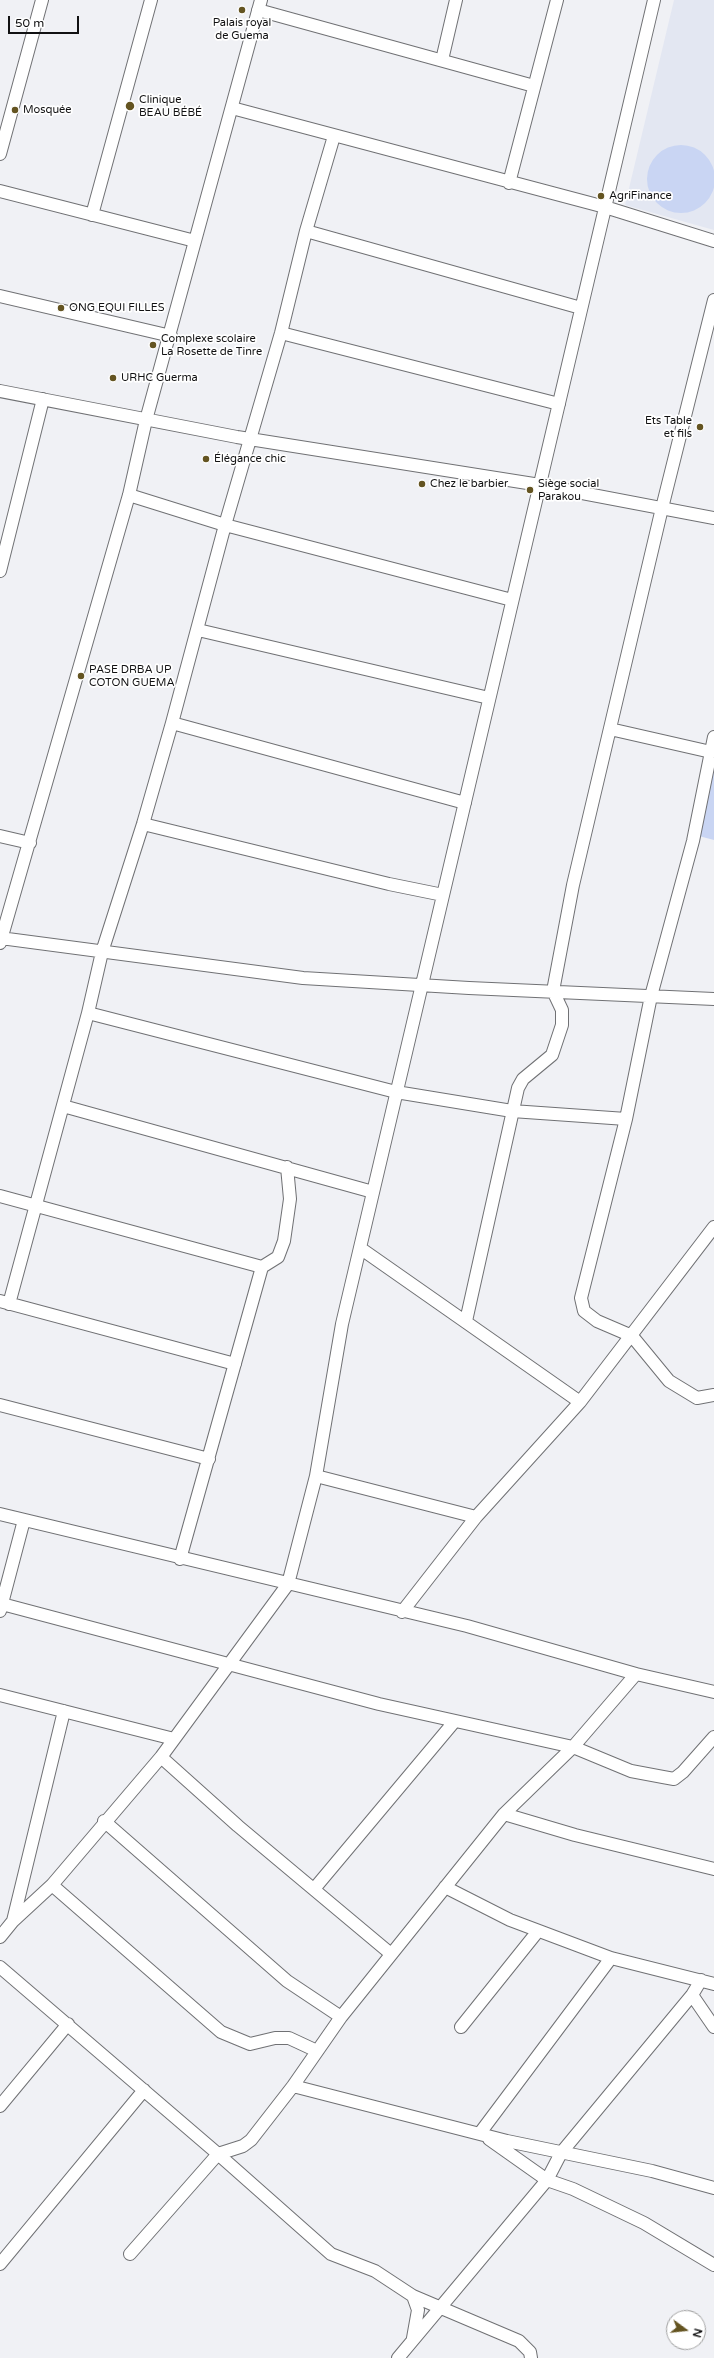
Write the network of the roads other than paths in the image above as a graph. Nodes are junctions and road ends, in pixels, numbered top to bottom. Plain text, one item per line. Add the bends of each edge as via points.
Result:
1 (42, 0) edge
2 (151, 0) edge
3 (456, 0) edge
4 (557, 0) edge
5 (654, 0) edge
6 (260, 5) edge
7 (442, 60) junction
8 (534, 86) junction
9 (232, 108) junction
10 (334, 136) junction
11 (0, 154) edge
12 (509, 183) junction
13 (0, 192) edge
14 (605, 207) junction
15 (92, 215) junction
16 (306, 231) junction
17 (195, 241) junction
18 (714, 241) edge
19 (0, 296) edge
20 (714, 300) edge
21 (581, 308) junction
22 (282, 333) junction
23 (171, 336) junction
24 (0, 391) edge
25 (43, 398) junction
26 (558, 404) junction
27 (146, 420) junction
28 (250, 439) junction
29 (540, 485) junction
30 (130, 495) junction
31 (662, 508) junction
32 (714, 518) edge
33 (225, 525) junction
34 (0, 571) edge
35 (512, 600) junction
36 (198, 630) junction
37 (489, 698) junction
38 (172, 723) junction
39 (610, 729) junction
40 (714, 737) edge
41 (711, 752) junction
42 (465, 803) junction
43 (143, 824) junction
44 (0, 836) edge
45 (30, 843) junction
46 (443, 895) junction
47 (0, 939) edge
48 (102, 952) junction
49 (422, 984) junction
50 (552, 991) junction
51 (651, 996) junction
52 (714, 999) edge
53 (88, 1013) junction
54 (396, 1092) junction
55 (63, 1106) junction
56 (512, 1111) junction
57 (626, 1118) junction
58 (287, 1167) junction
59 (373, 1192) junction
60 (0, 1196) edge
61 (36, 1206) junction
62 (714, 1227) edge
63 (360, 1248) junction
64 (262, 1267) junction
65 (5, 1302) edge
66 (466, 1321) junction
67 (632, 1336) junction
68 (236, 1364) junction
69 (714, 1395) edge
70 (580, 1402) junction
71 (0, 1405) edge
72 (209, 1459) junction
73 (316, 1476) junction
74 (0, 1514) edge
75 (476, 1518) junction
76 (24, 1520) junction
77 (180, 1559) junction
78 (288, 1584) junction
79 (1, 1608) edge
80 (402, 1612) junction
81 (229, 1664) junction
82 (636, 1674) junction
83 (714, 1692) edge
84 (0, 1695) edge
85 (64, 1712) junction
86 (454, 1722) junction
87 (714, 1737) edge
88 (174, 1739) junction
89 (573, 1747) junction
90 (161, 1757) junction
91 (504, 1814) junction
92 (104, 1821) junction
93 (714, 1869) edge
94 (52, 1885) junction
95 (445, 1887) junction
96 (314, 1890) junction
97 (13, 1922) junction
98 (538, 1931) junction
99 (0, 1937) edge
100 (391, 1954) junction
101 (612, 1958) junction
102 (0, 1967) edge
103 (701, 1980) junction
104 (714, 1984) edge
105 (692, 1996) junction
106 (341, 2017) junction
107 (68, 2024) junction
108 (461, 2027) dead end
109 (714, 2027) edge
110 (317, 2051) junction
111 (293, 2086) junction
112 (144, 2090) junction
113 (0, 2106) edge
114 (480, 2133) junction
115 (561, 2153) junction
116 (218, 2154) junction
117 (547, 2180) junction
118 (714, 2188) edge
119 (130, 2254) dead end
120 (0, 2264) edge
121 (714, 2265) edge
122 (413, 2296) junction
123 (439, 2307) junction
124 (413, 2340) junction
125 (398, 2358) edge
126 (531, 2358) edge

1 - 11 street
2 - 15 street
3 - 7 street
4 - 8 street
5 - 14 street
6 - 7 street
6 - 9 street
7 - 8 street
8 - 12 street
9 - 10 street
9 - 17 street
10 - 12 street
10 - 16 street
12 - 14 street
13 - 15 street
14 - 18 street
14 - 21 street
15 - 17 street
16 - 21 street
16 - 22 street
17 - 23 street
19 - 23 street
20 - 31 street
21 - 26 street
22 - 26 street
22 - 28 street
23 - 27 street
24 - 25 street
25 - 27 street
25 - 34 street
26 - 29 street
27 - 28 street
27 - 30 street
28 - 29 street
28 - 33 street
29 - 31 street
29 - 35 street
30 - 33 street
30 - 45 street
31 - 32 street
31 - 39 street
33 - 35 street
33 - 36 street
35 - 37 street
36 - 37 street
36 - 38 street
37 - 42 street
38 - 42 street
38 - 43 street
39 - 41 street
39 - 50 street via 573,885
40 - 41 street
41 - 51 street via 693,841
42 - 46 street
43 - 46 street
43 - 48 street
44 - 45 street
45 - 47 street
46 - 49 street
47 - 48 street
48 - 49 street via 303,978
48 - 53 street
49 - 50 street
49 - 54 street
50 - 51 street
50 - 56 street via 562,1010 562,1025 556,1047 552,1055 523,1079
51 - 52 street
51 - 57 street
53 - 54 street
53 - 55 street
54 - 56 street
54 - 59 street
55 - 58 street
55 - 61 street
56 - 57 street
56 - 66 street
57 - 67 street via 581,1298 584,1311 597,1321
58 - 59 street
58 - 64 street via 290,1199 284,1241 278,1257
59 - 63 street
60 - 61 street
61 - 64 street
61 - 65 street
62 - 67 street via 688,1258
63 - 66 street
63 - 73 street via 342,1324
64 - 68 street
65 - 68 street
66 - 70 street
67 - 69 street via 669,1381 697,1398
67 - 70 street
68 - 72 street
70 - 75 street
71 - 72 street
72 - 77 street
73 - 75 street
73 - 78 street
74 - 76 street
75 - 80 street
76 - 77 street
76 - 79 street
77 - 78 street
78 - 80 street
78 - 81 street
79 - 81 street
80 - 82 street via 474,1628
81 - 86 street
81 - 88 street
82 - 83 street
82 - 89 street
84 - 85 street
85 - 88 street
85 - 97 street
86 - 89 street
86 - 96 street
87 - 89 street via 692,1764 674,1779 631,1771
88 - 90 street
89 - 91 street
90 - 92 street
90 - 96 street
91 - 93 street via 575,1835
91 - 95 street
92 - 94 street
92 - 106 street via 287,1981
94 - 97 street
94 - 110 street via 221,2032 250,2044 275,2038 289,2038
95 - 98 street via 510,1920
95 - 100 street
96 - 100 street
97 - 99 street
98 - 101 street
98 - 108 street
100 - 106 street
101 - 103 street
101 - 114 street
102 - 107 street
103 - 104 street
103 - 105 street
105 - 109 street
105 - 115 street
106 - 110 street
107 - 112 street
107 - 113 street
110 - 111 street
111 - 114 street
111 - 116 street via 251,2140 243,2146
112 - 116 street
112 - 120 street
114 - 115 street
114 - 117 street
115 - 117 street
115 - 118 street via 652,2171
116 - 119 street
116 - 122 street via 330,2254 375,2271
117 - 121 street via 573,2189 644,2223
117 - 123 street
122 - 123 street
122 - 124 street via 418,2310
123 - 124 street
123 - 126 street via 519,2341 530,2352
124 - 125 street

